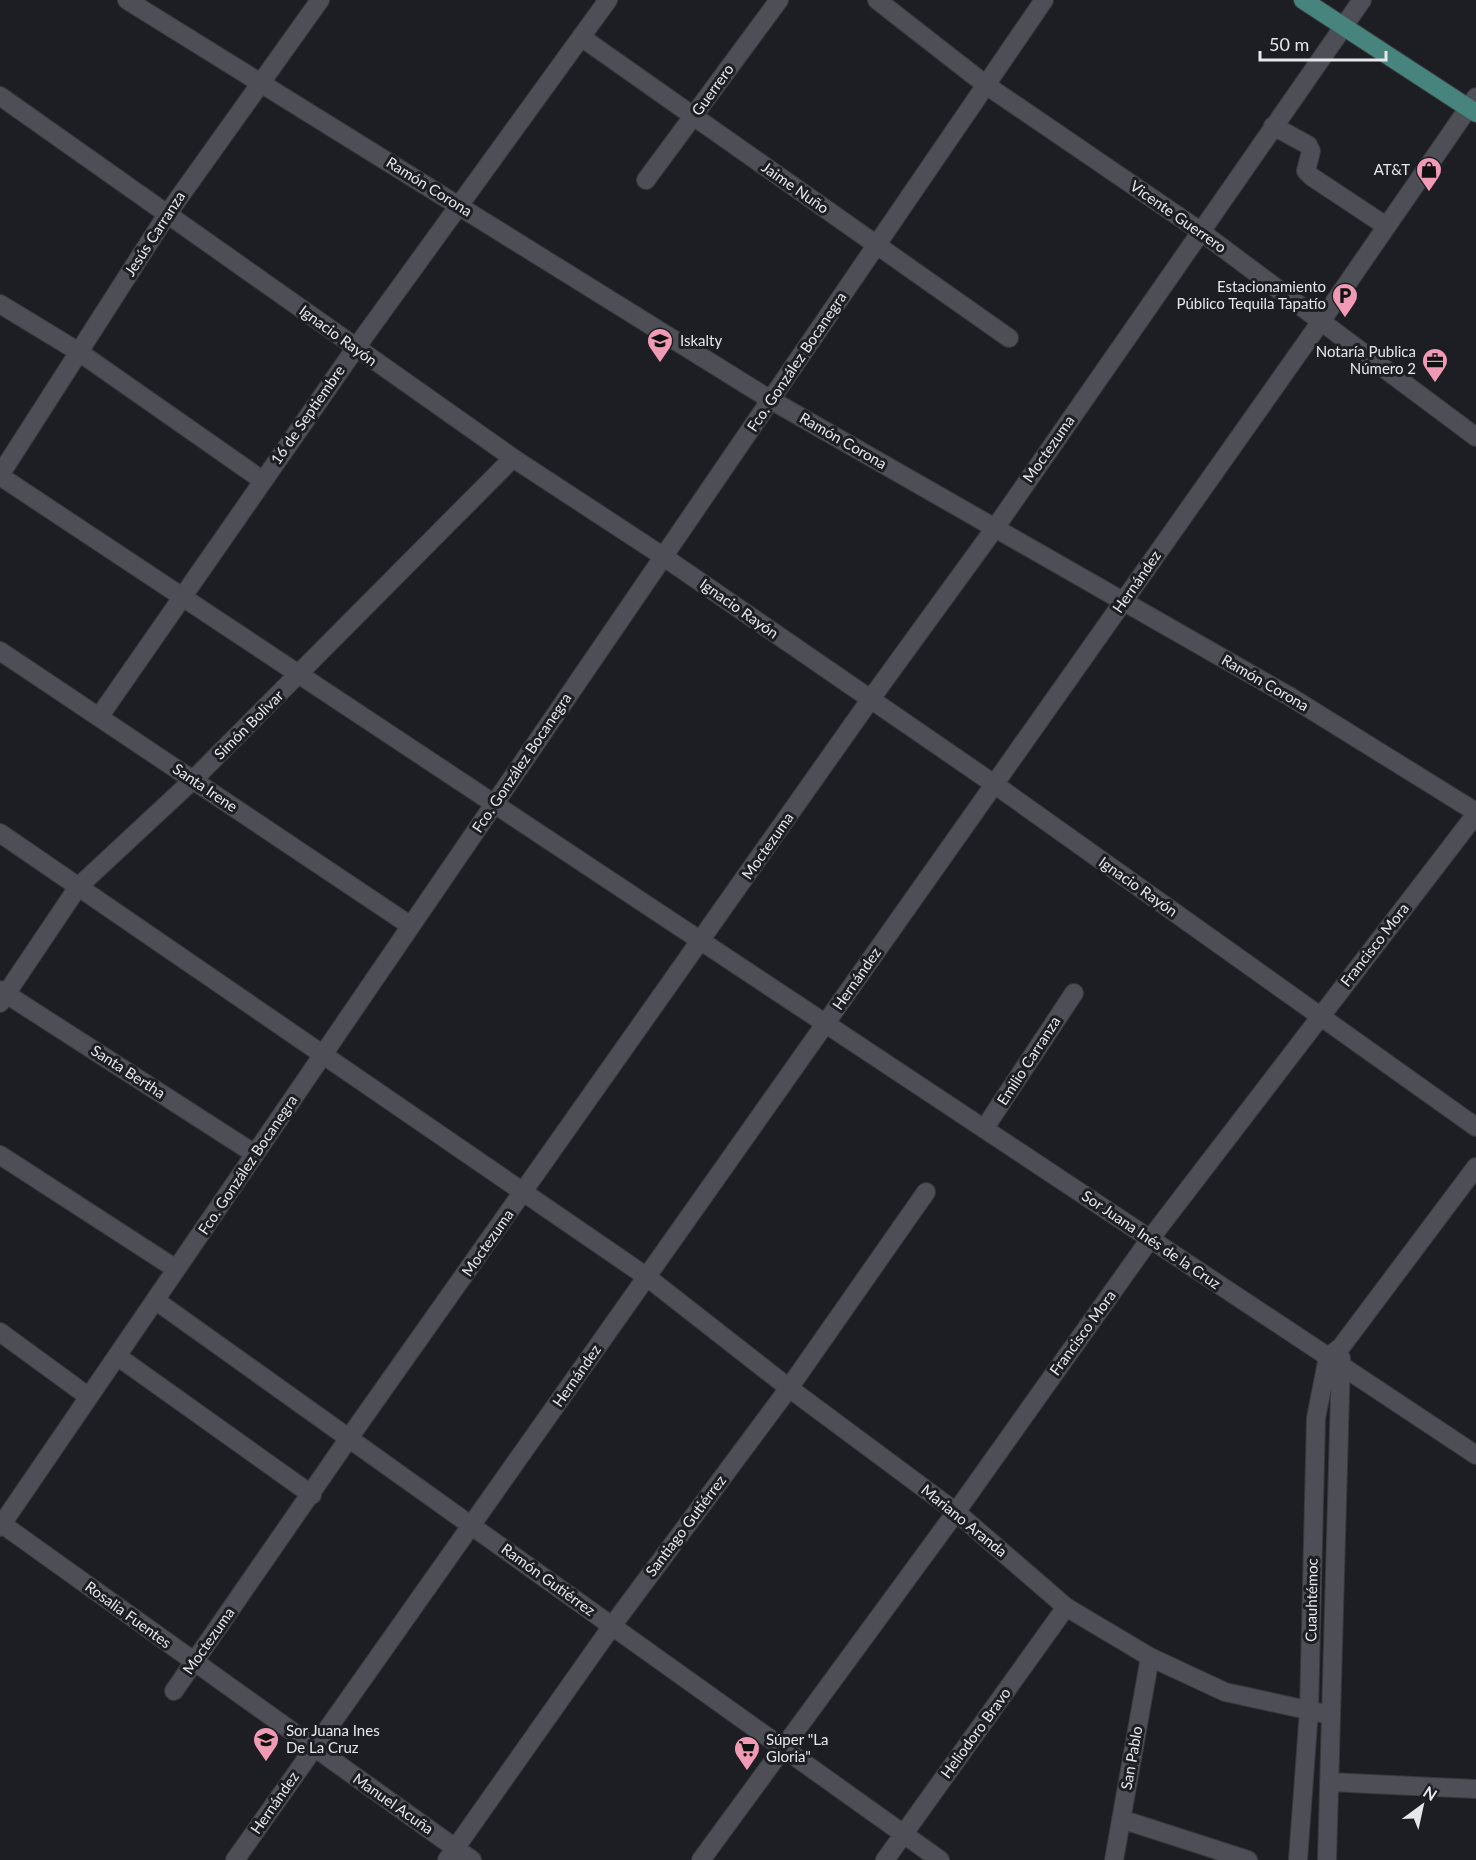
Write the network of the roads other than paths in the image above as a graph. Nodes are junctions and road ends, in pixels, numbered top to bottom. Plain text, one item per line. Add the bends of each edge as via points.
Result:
1 (127, 0) edge
2 (320, 0) edge
3 (608, 0) edge
4 (779, 0) edge
5 (877, 0) edge
6 (1044, 0) edge
7 (1303, 0) edge
8 (1362, 0) edge
9 (1343, 26) junction
10 (581, 37) junction
11 (260, 82) junction
12 (986, 85) junction
13 (0, 96) edge
14 (1473, 106) edge
15 (693, 116) junction
16 (1273, 126) junction
17 (646, 180) dead end
18 (460, 207) junction
19 (168, 213) junction
20 (1386, 226) junction
21 (1200, 231) junction
22 (877, 245) junction
23 (0, 304) edge
24 (1322, 320) junction
25 (1009, 338) dead end
26 (355, 349) junction
27 (79, 352) junction
28 (771, 399) junction
29 (1476, 436) edge
30 (513, 458) junction
31 (0, 475) edge
32 (262, 480) junction
33 (995, 528) junction
34 (664, 557) junction
35 (183, 598) junction
36 (1124, 601) junction
37 (0, 651) edge
38 (300, 675) junction
39 (870, 700) junction
40 (99, 717) junction
41 (194, 780) junction
42 (994, 784) junction
43 (495, 804) junction
44 (1476, 813) edge
45 (0, 833) edge
46 (78, 886) junction
47 (411, 926) junction
48 (701, 941) junction
49 (1074, 993) dead end
50 (2, 996) edge
51 (1320, 1016) junction
52 (826, 1024) junction
53 (323, 1054) junction
54 (1476, 1127) edge
55 (984, 1129) junction
56 (255, 1154) junction
57 (0, 1155) edge
58 (1476, 1167) edge
59 (524, 1192) junction
60 (926, 1192) dead end
61 (1150, 1239) junction
62 (176, 1269) junction
63 (647, 1277) junction
64 (155, 1300) junction
65 (0, 1332) edge
66 (117, 1356) junction
67 (1337, 1357) junction
68 (789, 1388) junction
69 (89, 1397) junction
70 (349, 1438) junction
71 (1476, 1455) edge
72 (312, 1494) junction
73 (956, 1512) junction
74 (1, 1522) edge
75 (471, 1525) junction
76 (1066, 1607) junction
77 (612, 1626) junction
78 (1150, 1657) junction
79 (194, 1663) junction
80 (174, 1691) dead end
81 (1310, 1710) junction
82 (1330, 1715) junction
83 (783, 1748) junction
84 (314, 1749) junction
85 (1329, 1782) junction
86 (1476, 1789) edge
87 (1121, 1819) junction
88 (904, 1834) junction
89 (451, 1854) edge
90 (235, 1860) edge
91 (471, 1860) edge
92 (700, 1860) edge
93 (885, 1860) edge
94 (940, 1860) edge
95 (1114, 1860) edge
96 (1248, 1860) edge
97 (1299, 1860) edge
98 (1327, 1860) edge

1 - 11 street, Ramón Corona
2 - 11 street, Jesús Carranza
3 - 10 street, 16 de Septiembre
4 - 15 street, Guerrero
5 - 12 street, Vicente Guerrero
6 - 12 street, Fco. González Bocanegra
7 - 9 main road
8 - 9 street, Moctezuma
9 - 14 main road
9 - 16 street, Moctezuma
10 - 15 street, Jaime Nuño
10 - 18 street, 16 de Septiembre
11 - 18 street, Ramón Corona
11 - 19 street, Jesús Carranza
12 - 21 street, Vicente Guerrero
12 - 22 street, Fco. González Bocanegra
13 - 19 street, Ignacio Rayón
14 - 20 street, Hernández
15 - 17 street, Guerrero
15 - 22 street, Jaime Nuño
16 - 20 street via 1308,145 1311,152 1306,171 1312,177
16 - 21 street, Moctezuma
18 - 26 street, 16 de Septiembre
18 - 28 street, Ramón Corona
19 - 26 street, Ignacio Rayón
19 - 27 street, Jesús Carranza
20 - 24 street, Hernández
21 - 24 street, Vicente Guerrero
21 - 33 street, Moctezuma
22 - 25 street, Jaime Nuño
22 - 28 street, Fco. González Bocanegra
23 - 27 street
24 - 29 street, Vicente Guerrero
24 - 36 street, Hernández
26 - 30 street, Ignacio Rayón
26 - 32 street, 16 de Septiembre
27 - 31 street, Jesús Carranza
27 - 32 street
28 - 33 street, Ramón Corona
28 - 34 street, Fco. González Bocanegra
30 - 34 street, Ignacio Rayón
30 - 38 street, Simón Bolivar
31 - 35 street, Sor Juana Inés de la Cruz
32 - 35 street, 16 de Septiembre
33 - 36 street, Ramón Corona
33 - 39 street, Moctezuma
34 - 39 street, Ignacio Rayón
34 - 43 street, Fco. González Bocanegra
35 - 38 street, Sor Juana Inés de la Cruz
35 - 40 street, 16 de Septiembre
36 - 42 street, Hernández
36 - 44 street, Ramón Corona via 1289,696
37 - 40 street, Santa Irene
38 - 41 street, Simón Bolivar
38 - 43 street, Sor Juana Inés de la Cruz
39 - 42 street, Ignacio Rayón
39 - 48 street, Moctezuma
40 - 41 street, Santa Irene
41 - 46 street, Simón Bolivar
41 - 47 street, Santa Irene
42 - 51 street, Ignacio Rayón
42 - 52 street, Hernández
43 - 47 street, Fco. González Bocanegra
43 - 48 street, Sor Juana Inés de la Cruz
44 - 51 street, Francisco Mora
45 - 46 street, Mariano Aranda
46 - 50 street, Simón Bolivar
46 - 53 street, Mariano Aranda
47 - 53 street, Fco. González Bocanegra
48 - 52 street, Sor Juana Inés de la Cruz
48 - 59 street, Moctezuma
49 - 55 street, Emilio Carranza
50 - 56 street, Santa Bertha
51 - 54 street, Ignacio Rayón
51 - 61 street, Francisco Mora
52 - 55 street, Sor Juana Inés de la Cruz
52 - 63 street, Hernández
53 - 56 street, Fco. González Bocanegra
53 - 59 street, Mariano Aranda
55 - 61 street, Sor Juana Inés de la Cruz
56 - 62 street, Fco. González Bocanegra
57 - 62 street
58 - 67 street, Cuauhtémoc
59 - 63 street, Mariano Aranda
59 - 70 street, Moctezuma
60 - 68 street, Santiago Gutiérrez
61 - 67 street, Sor Juana Inés de la Cruz
61 - 73 street, Francisco Mora
62 - 64 street, Fco. González Bocanegra
63 - 68 street, Mariano Aranda
63 - 75 street, Hernández
64 - 66 street, Fco. González Bocanegra
64 - 70 street, Ramón Gutiérrez
65 - 69 street
66 - 69 street, Fco. González Bocanegra
66 - 72 street
67 - 71 street, Sor Juana Inés de la Cruz
67 - 81 street, Cuauhtémoc via 1316,1418
67 - 82 street, Cuauhtémoc
68 - 73 street, Mariano Aranda
68 - 77 street, Santiago Gutiérrez
69 - 74 street, Fco. González Bocanegra
70 - 72 street, Moctezuma
70 - 75 street, Ramón Gutiérrez
72 - 79 street, Moctezuma
73 - 76 street, Mariano Aranda
73 - 83 street, Francisco Mora
74 - 79 street, Rosalia Fuentes
75 - 77 street, Ramón Gutiérrez
75 - 84 street, Hernández
76 - 78 street, Mariano Aranda
76 - 88 street, Heliodoro Bravo
77 - 83 street, Ramón Gutiérrez
77 - 89 street, Santiago Gutiérrez
78 - 81 street, Mariano Aranda via 1225,1692
78 - 87 street, San Pablo
79 - 80 street, Moctezuma
79 - 84 street, Rosalia Fuentes
81 - 82 street, Mariano Aranda
81 - 97 street, Cuauhtémoc
82 - 85 street, Cuauhtémoc
83 - 88 street, Ramón Gutiérrez
83 - 92 street, Francisco Mora
84 - 89 street, Manuel Acuña
84 - 90 street, Hernández
85 - 86 street
85 - 98 street, Cuauhtémoc
87 - 95 street, San Pablo
87 - 96 street
88 - 93 street, Heliodoro Bravo
88 - 94 street, Ramón Gutiérrez
89 - 91 street, Manuel Acuña

